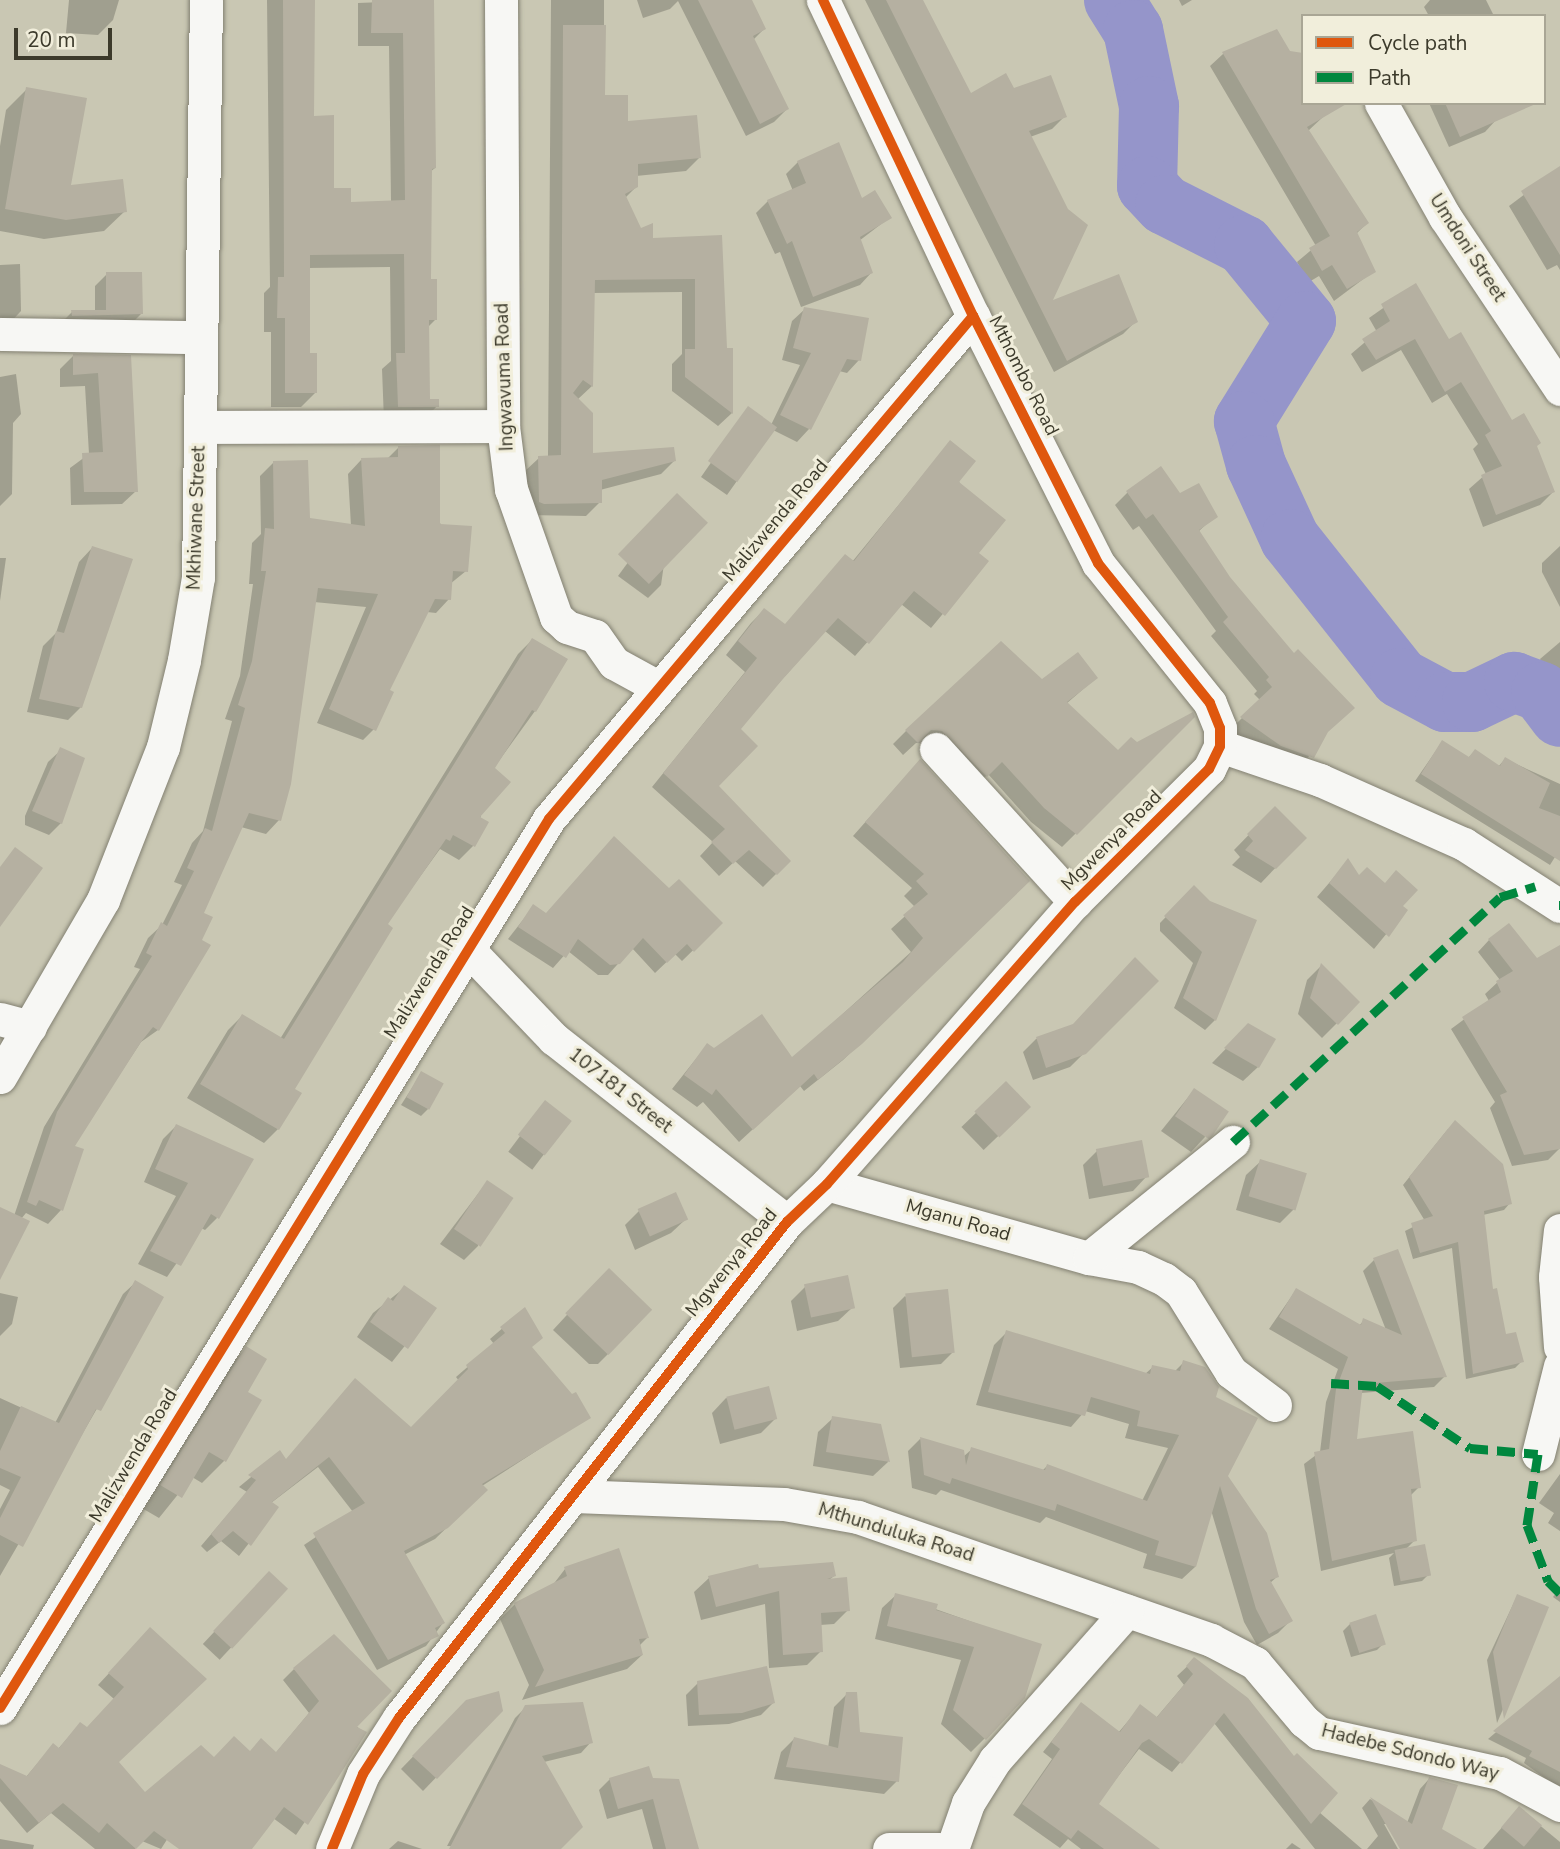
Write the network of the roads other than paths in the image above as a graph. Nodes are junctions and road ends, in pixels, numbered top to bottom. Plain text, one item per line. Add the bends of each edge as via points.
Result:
1 (206, 0) edge
2 (501, 0) edge
3 (823, 0) edge
4 (1382, 105) edge
5 (973, 316) junction
6 (0, 334) edge
7 (201, 337) junction
8 (1560, 389) edge
9 (503, 426) junction
10 (200, 427) junction
11 (658, 687) junction
12 (1220, 746) junction
13 (936, 749) dead end
14 (1074, 902) junction
15 (1560, 906) edge
16 (466, 947) junction
17 (15, 1023) edge
18 (0, 1077) edge
19 (1233, 1142) dead end
20 (827, 1184) junction
21 (786, 1222) junction
22 (1560, 1230) edge
23 (1089, 1258) junction
24 (1560, 1347) edge
25 (1560, 1366) edge
26 (1275, 1405) dead end
27 (1538, 1454) dead end
28 (574, 1496) junction
29 (1127, 1611) junction
30 (1165, 1625) joint
31 (0, 1708) edge
32 (1560, 1805) edge
33 (332, 1849) edge
34 (889, 1849) edge
35 (939, 1849) edge
36 (952, 1849) edge

1 - 7 street, Mkhiwane Street
2 - 9 street, Ingwavuma Road
3 - 5 street, Mthombo Road
4 - 8 street, Umdoni Street via 1445,217
5 - 11 street, Malizwenda Road
5 - 12 street, Mthombo Road via 1098,563 1210,703 1220,728
6 - 7 street
7 - 10 street, Mkhiwane Street
9 - 10 street
9 - 11 street, Ingwavuma Road via 510,489 549,606 567,627 601,641 614,663
10 - 17 street, Mkhiwane Street via 198,577 163,747 103,900
11 - 16 street, Malizwenda Road via 549,819
12 - 14 street, Mgwenya Road via 1209,769
12 - 15 street via 1320,780 1464,844
13 - 14 street
14 - 20 street, Mgwenya Road
16 - 21 street, 107181 Street via 554,1039
16 - 31 street, Malizwenda Road
17 - 18 street, Mkhiwane Street
19 - 23 street
20 - 21 street, Mgwenya Road
20 - 23 street, Mganu Road
21 - 28 street, Mgwenya Road
22 - 24 street via 1555,1277
23 - 26 street, Mganu Road via 1138,1267 1164,1279 1197,1314 1231,1372
25 - 27 street
28 - 29 street, Mthunduluka Road via 819,1507
28 - 33 street, Mgwenya Road via 399,1718 363,1774
29 - 30 street, Mthunduluka Road
29 - 36 street via 995,1760 968,1803
30 - 32 street, Hadebe Sdondo Way via 1211,1640 1255,1663 1319,1732 1500,1773
34 - 35 street

